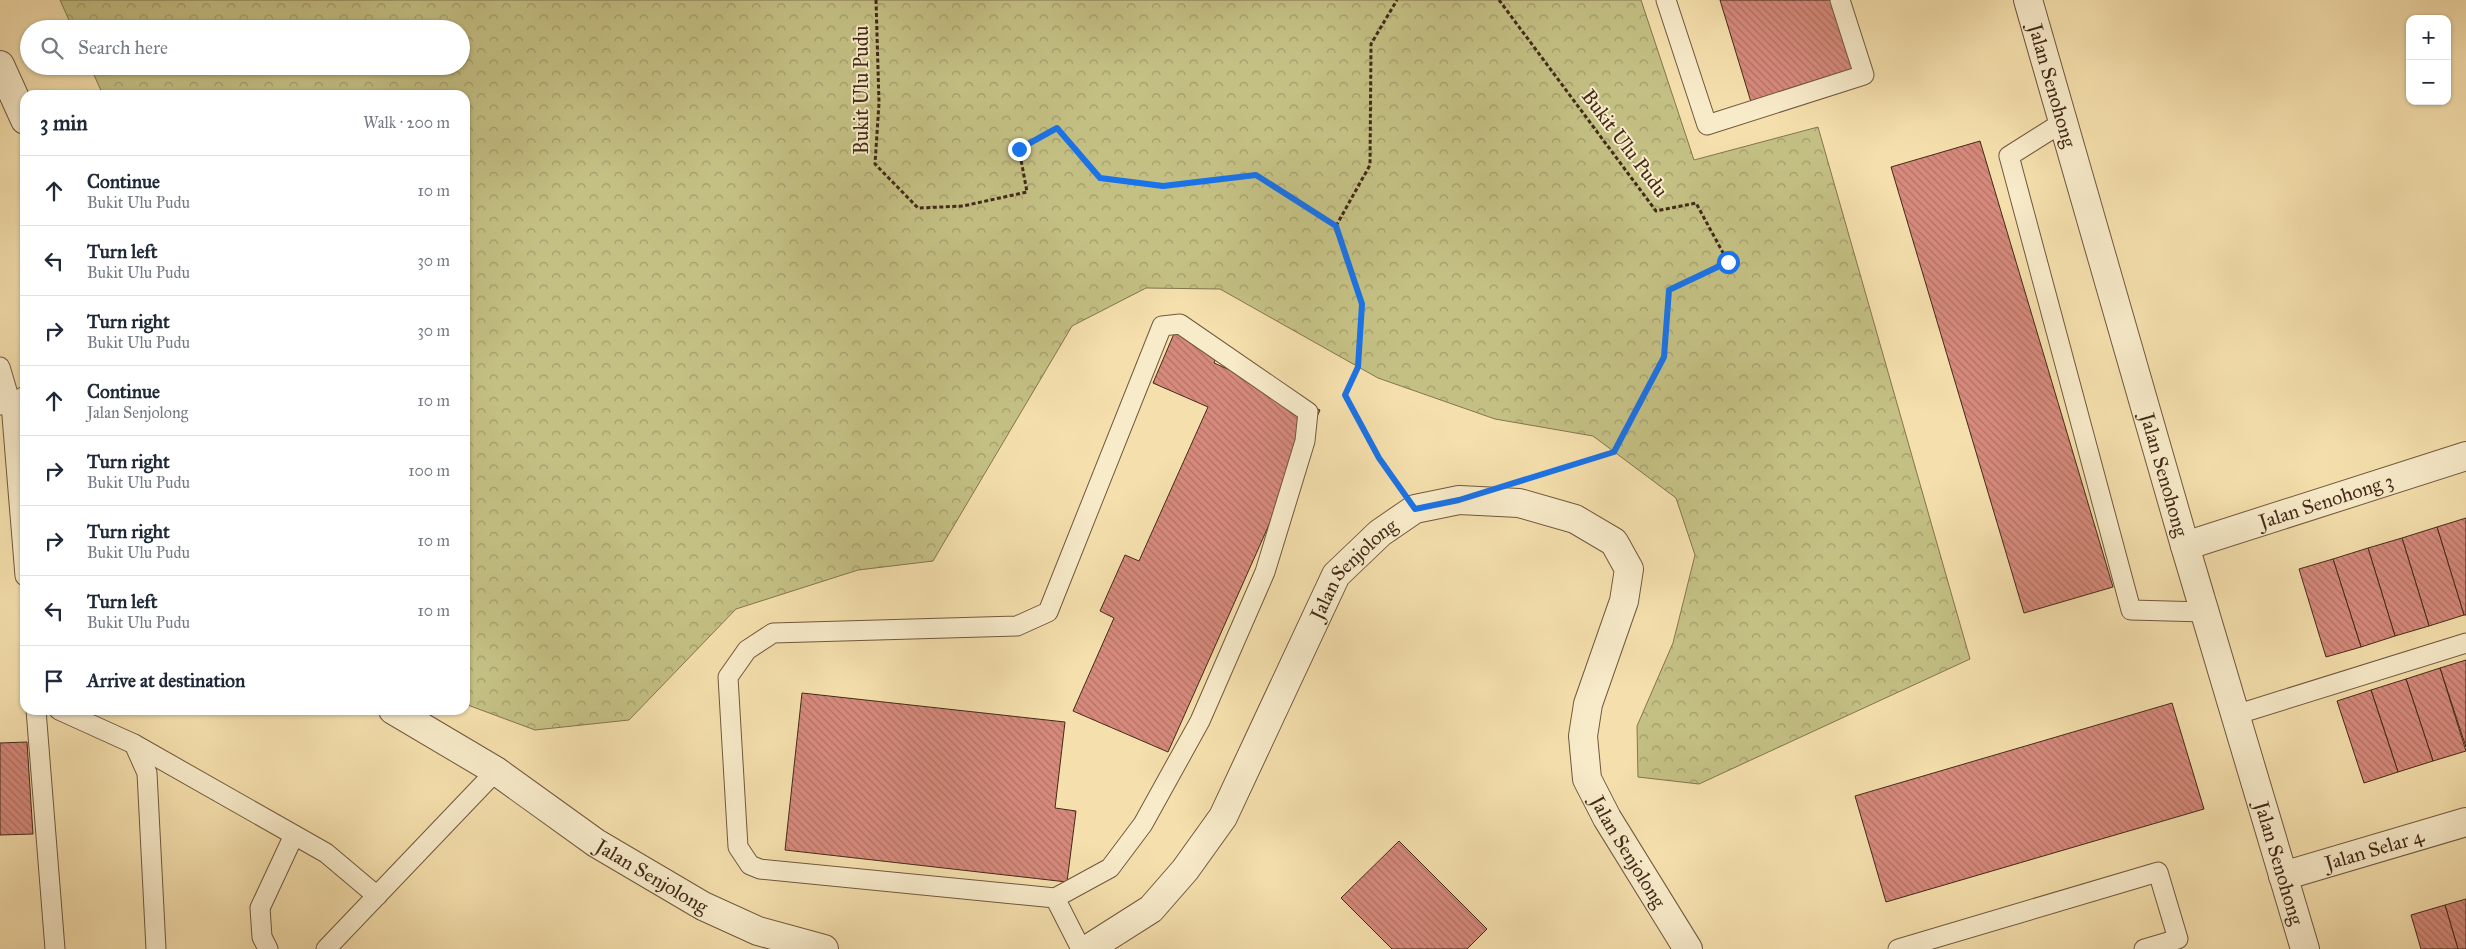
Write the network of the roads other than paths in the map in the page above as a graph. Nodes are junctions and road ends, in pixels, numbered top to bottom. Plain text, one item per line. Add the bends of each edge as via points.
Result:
1 (1666, 0) edge
2 (1840, 0) edge
3 (2028, 0) edge
4 (0, 64) edge
5 (20, 109) edge
6 (2063, 122) junction
7 (0, 367) edge
8 (12, 402) edge
9 (2466, 456) edge
10 (20, 509) edge
11 (2185, 546) junction
12 (2205, 612) junction
13 (2466, 643) edge
14 (36, 715) edge
15 (70, 715) edge
16 (401, 715) edge
17 (2235, 715) junction
18 (134, 744) junction
19 (496, 771) junction
20 (2466, 822) edge
21 (294, 835) junction
22 (2283, 876) junction
23 (377, 896) junction
24 (1055, 898) junction
25 (55, 949) edge
26 (156, 949) edge
27 (268, 949) edge
28 (326, 949) edge
29 (824, 949) edge
30 (1081, 949) edge
31 (1088, 949) edge
32 (1688, 949) edge
33 (1898, 949) edge
34 (2144, 949) edge
35 (2305, 949) edge

1 - 2 lane via 1707,125 1864,75
3 - 6 street, Jalan Senohong
4 - 5 street
6 - 11 street, Jalan Senohong
6 - 12 lane via 2009,156 2131,610
7 - 8 lane
8 - 10 lane
9 - 11 street, Jalan Senohong 3
11 - 12 street, Jalan Senohong
12 - 17 street, Jalan Senohong
13 - 17 lane
14 - 25 lane
15 - 18 lane
16 - 19 street, Jalan Senjolong
17 - 22 street, Jalan Senohong
18 - 21 lane
18 - 26 lane via 147,773
19 - 23 lane
19 - 29 street, Jalan Senjolong via 596,843 703,906 758,931
20 - 22 street, Jalan Selar 4
21 - 23 lane via 326,853
21 - 27 lane via 260,908 262,937
22 - 35 street, Jalan Senohong
23 - 28 lane
24 - 24 lane via 760,869 750,864 738,847 728,677 747,650 773,632 1017,626 1048,612 1162,326 1180,324 1308,412 1305,441 1265,572 1200,721 1143,824 1110,868
24 - 30 lane
31 - 32 street, Jalan Senjolong via 1151,909 1186,870 1223,818 1336,575 1380,533 1415,509 1459,500 1519,503 1575,519 1614,542 1629,569 1624,601 1588,704 1583,736 1587,779 1607,818
33 - 34 lane via 2158,872 2178,939

